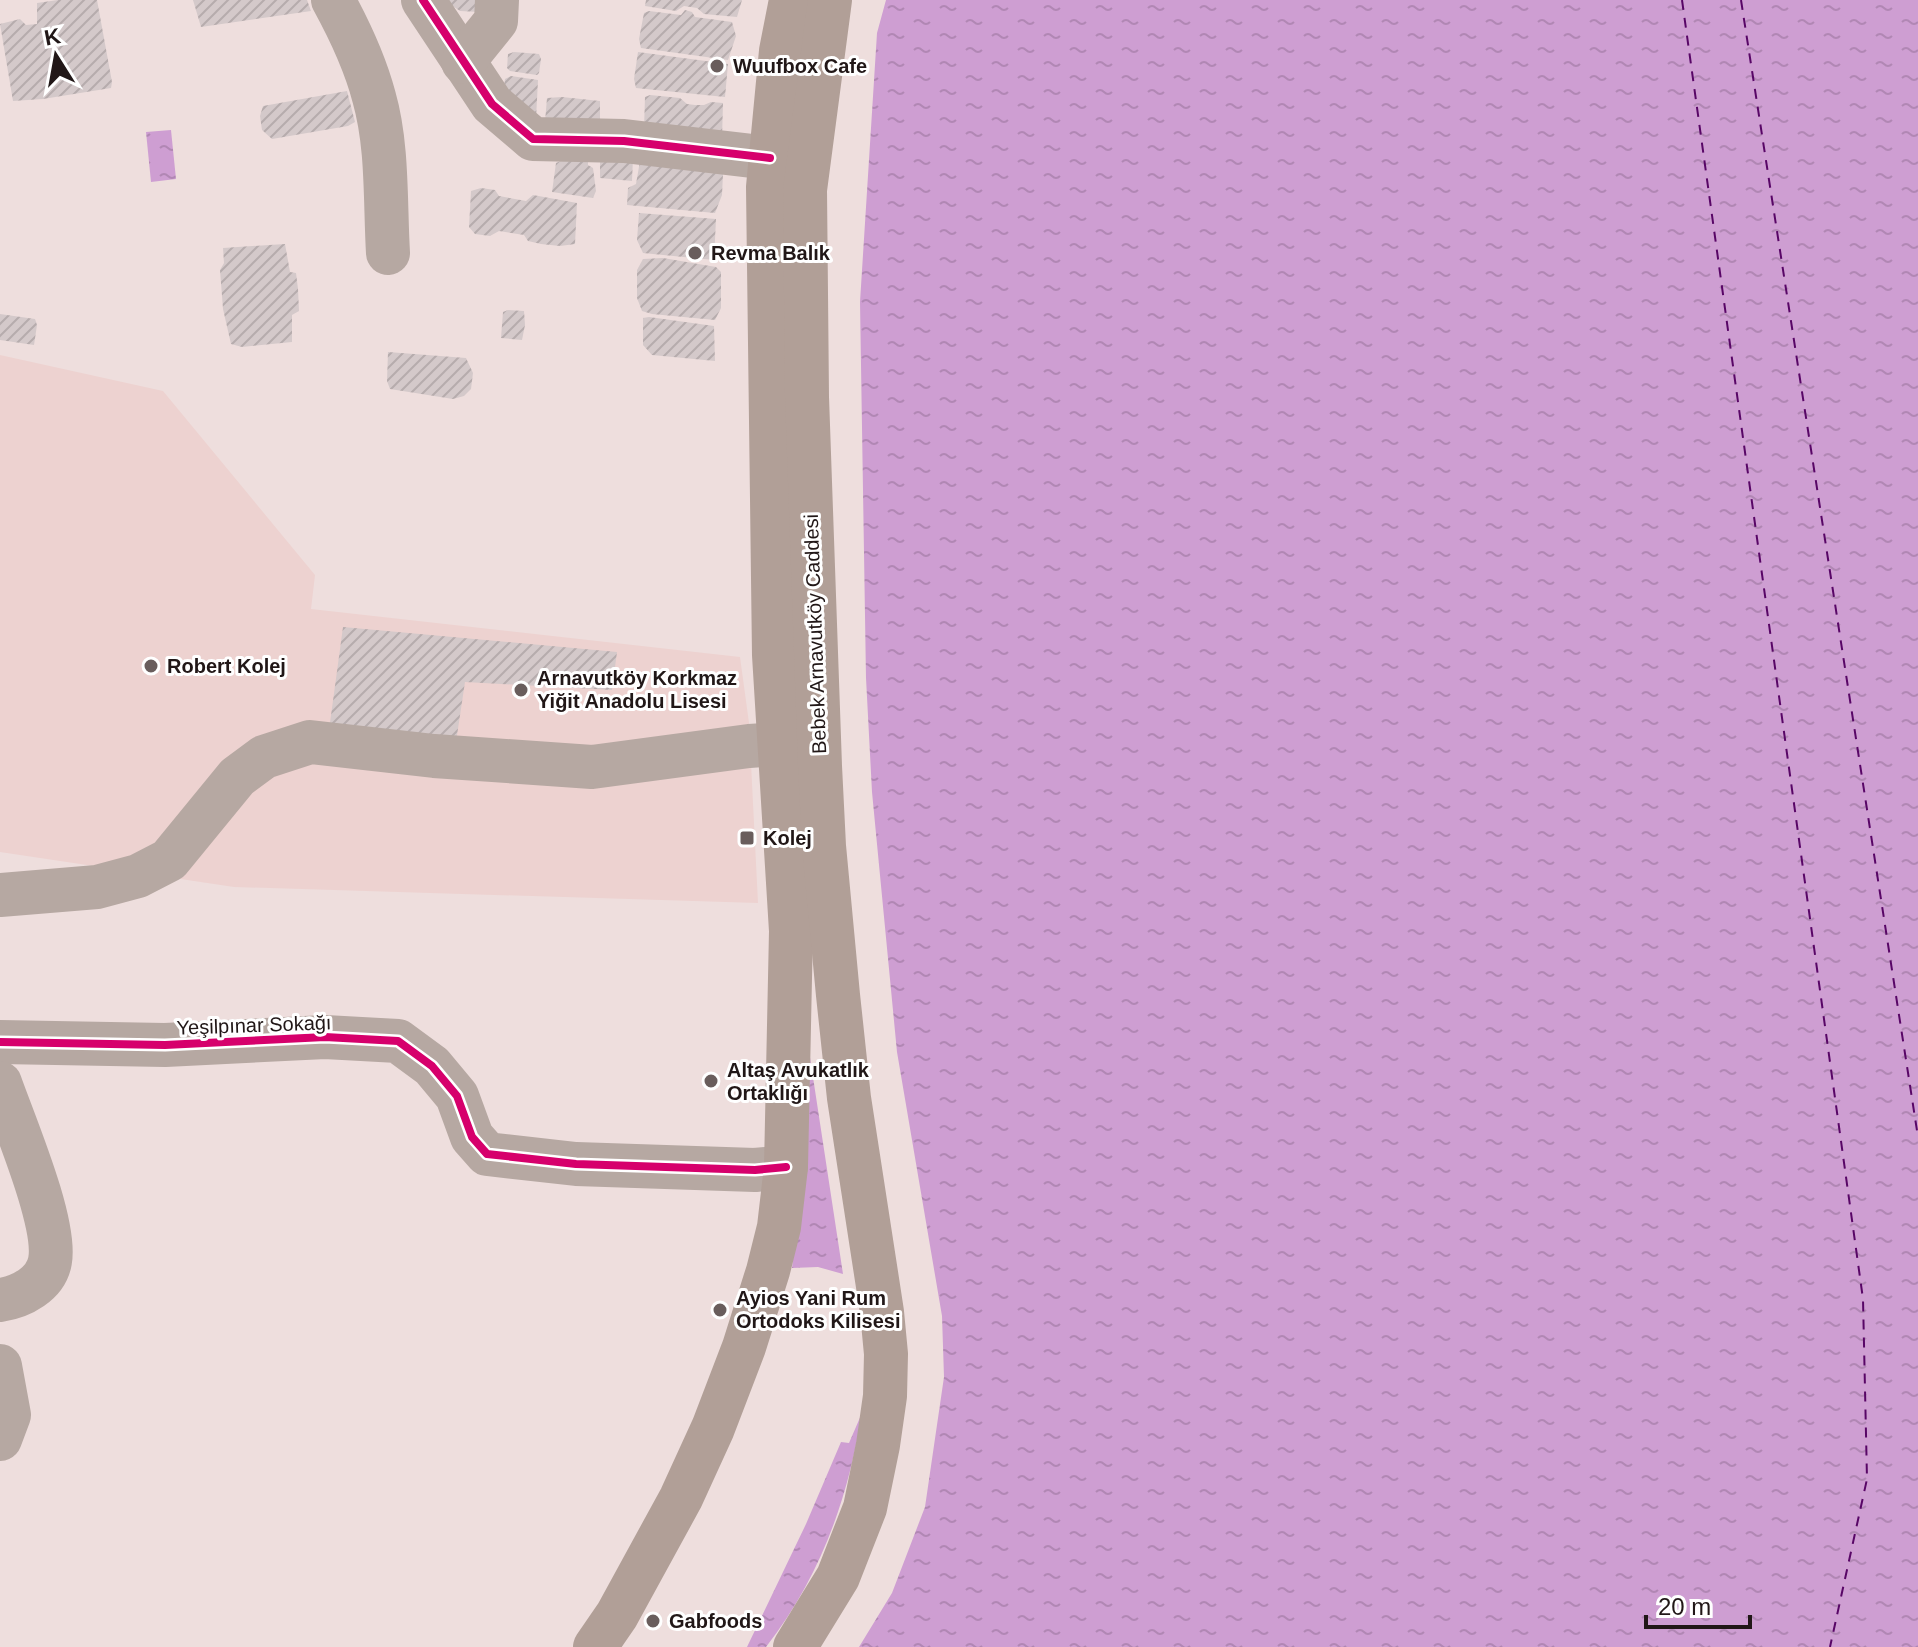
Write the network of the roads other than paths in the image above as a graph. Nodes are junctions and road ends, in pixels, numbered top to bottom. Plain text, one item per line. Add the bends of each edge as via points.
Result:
1 (333, 0) edge
2 (423, 0) edge
3 (497, 0) edge
4 (791, 0) edge
5 (830, 0) edge
6 (463, 62) junction
7 (770, 158) junction
8 (388, 253) dead end
9 (779, 744) junction
10 (0, 895) edge
11 (0, 1042) edge
12 (0, 1083) edge
13 (786, 1167) junction
14 (0, 1300) edge
15 (0, 1366) edge
16 (0, 1439) edge
17 (606, 1636) edge
18 (795, 1647) edge

1 - 8 street via 355,41 375,99
2 - 6 street
3 - 6 street via 496,21
4 - 7 main road, Bebek Arnavutköy Caddesi
5 - 18 main road, Bebek Arnavutköy Caddesi via 805,205 820,766 849,1098 886,1354 885,1396 865,1508 838,1577
6 - 7 street via 492,104 533,139 624,141
7 - 9 main road, Bebek Arnavutköy Caddesi via 767,311
9 - 10 street via 592,767 310,742 264,757 237,777 169,860 138,876 97,887
9 - 13 main road, Bebek Arnavutköy Caddesi via 791,931
11 - 13 street, Yeşilpınar Sokağı via 165,1045 325,1037 398,1041 432,1066 457,1096 472,1137 487,1154 576,1164
12 - 14 street via 47,1217 50,1261 37,1286
13 - 17 main road, Bebek Arnavutköy Caddesi via 779,1227 713,1428
15 - 16 street via 9,1415

